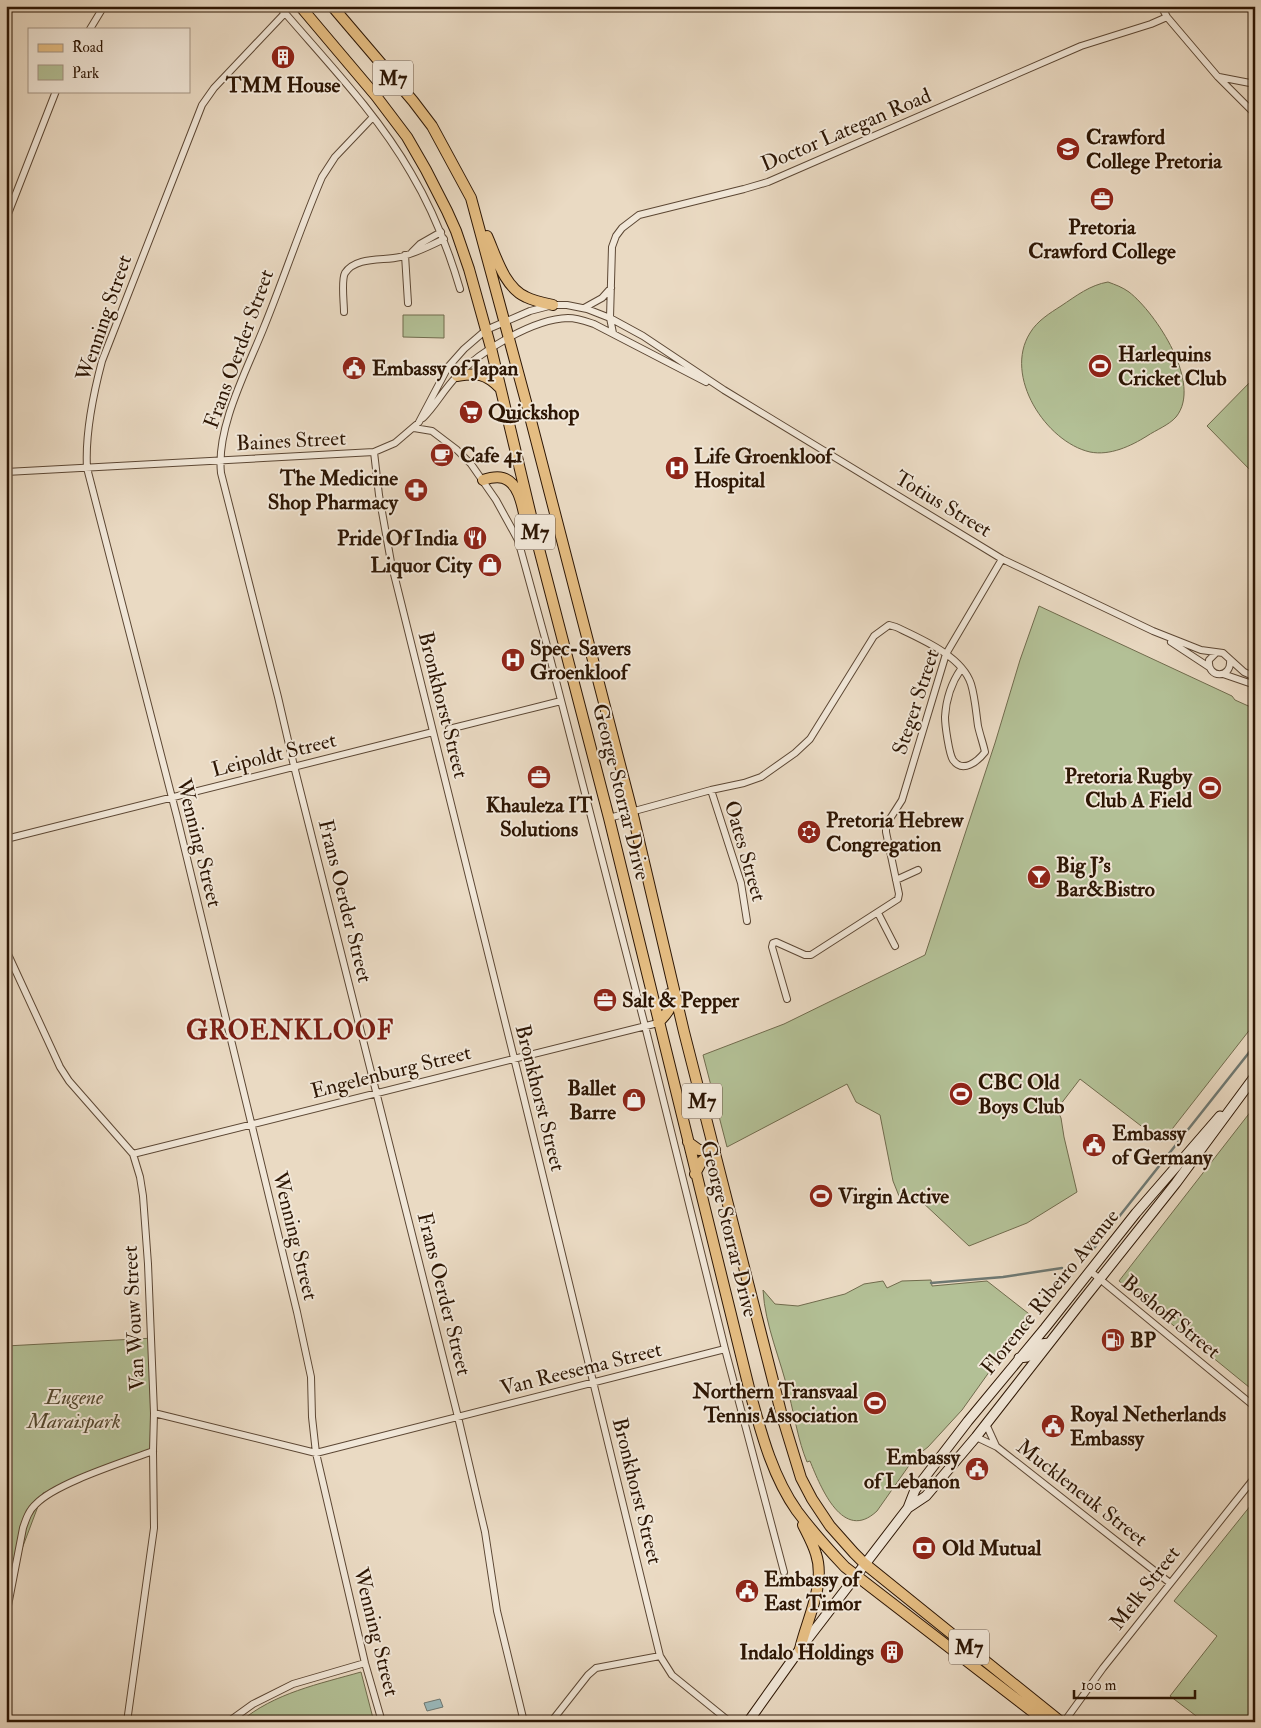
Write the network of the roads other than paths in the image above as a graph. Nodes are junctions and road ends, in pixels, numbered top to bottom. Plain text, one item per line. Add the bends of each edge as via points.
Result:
1 (104, 6) edge
2 (279, 6) edge
3 (300, 6) edge
4 (332, 6) edge
5 (1161, 6) edge
6 (285, 13) junction
7 (1167, 18) junction
8 (91, 28) edge
9 (1218, 77) junction
10 (1255, 84) edge
11 (56, 92) edge
12 (1255, 108) edge
13 (1255, 114) edge
14 (373, 117) junction
15 (471, 198) junction
16 (6, 219) edge
17 (440, 232) junction
18 (444, 239) junction
19 (409, 254) junction
20 (610, 288) junction
21 (460, 289) dead end
22 (408, 303) dead end
23 (552, 305) junction
24 (584, 308) junction
25 (344, 312) dead end
26 (610, 318) junction
27 (505, 322) junction
28 (594, 324) junction
29 (486, 330) junction
30 (613, 333) junction
31 (509, 337) junction
32 (491, 348) junction
33 (457, 376) junction
34 (500, 389) junction
35 (724, 390) junction
36 (416, 425) junction
37 (374, 452) junction
38 (220, 461) junction
39 (87, 468) junction
40 (6, 472) edge
41 (483, 480) junction
42 (538, 545) junction
43 (1002, 559) junction
44 (1153, 631) junction
45 (1216, 653) junction
46 (946, 654) junction
47 (1230, 660) junction
48 (1209, 667) junction
49 (961, 669) junction
50 (1223, 674) junction
51 (1255, 677) edge
52 (1255, 685) edge
53 (561, 701) junction
54 (449, 729) dead end
55 (433, 732) junction
56 (294, 766) junction
57 (710, 790) junction
58 (171, 798) junction
59 (632, 811) junction
60 (609, 818) junction
61 (6, 839) edge
62 (918, 870) dead end
63 (896, 880) junction
64 (878, 913) junction
65 (747, 921) dead end
66 (660, 928) junction
67 (895, 946) dead end
68 (6, 950) edge
69 (787, 999) dead end
70 (658, 1023) junction
71 (645, 1026) junction
72 (684, 1032) junction
73 (513, 1058) junction
74 (1255, 1076) edge
75 (376, 1093) junction
76 (1231, 1106) junction
77 (250, 1124) junction
78 (688, 1142) junction
79 (715, 1150) junction
80 (133, 1154) junction
81 (695, 1174) junction
82 (1090, 1271) junction
83 (1099, 1279) junction
84 (1049, 1343) junction
85 (725, 1349) junction
86 (1019, 1358) junction
87 (593, 1382) junction
88 (1255, 1406) edge
89 (154, 1413) junction
90 (458, 1417) junction
91 (986, 1424) junction
92 (976, 1437) junction
93 (997, 1447) junction
94 (153, 1451) junction
95 (316, 1453) junction
96 (1255, 1477) edge
97 (908, 1508) junction
98 (796, 1510) junction
99 (865, 1564) junction
100 (784, 1572) dead end
101 (856, 1576) junction
102 (1170, 1583) junction
103 (6, 1616) edge
104 (800, 1648) junction
105 (660, 1656) junction
106 (365, 1663) junction
107 (127, 1722) edge
108 (228, 1722) edge
109 (382, 1722) edge
110 (524, 1722) edge
111 (552, 1722) edge
112 (730, 1722) edge
113 (748, 1722) edge
114 (1046, 1722) edge
115 (1062, 1722) edge

1 - 8 street
2 - 6 street
3 - 29 main road, George Storrar Drive / M7 via 393,117 424,165 456,230
4 - 15 main road, George Storrar Drive / M7 via 432,126
5 - 7 street
6 - 14 street
6 - 39 street, Wenning Street via 202,104 102,361 91,415
7 - 9 street
7 - 20 street, Doctor Lategan Road via 1081,46 768,182 639,215 614,240
9 - 10 street
9 - 13 street
11 - 16 street
12 - 13 street
14 - 17 street via 411,172
14 - 38 street, Frans Oerder Street via 335,157 322,177 241,382 221,445
15 - 23 main road via 508,281 526,297
15 - 27 main road, George Storrar Drive / M7
17 - 18 street
17 - 19 street
18 - 19 street
18 - 21 street
19 - 22 street
19 - 25 street via 366,261 346,272 343,277
20 - 24 street via 602,298
20 - 26 street, Doctor Lategan Road
23 - 24 street, Totius Street
23 - 27 street, Totius Street
24 - 26 street, Totius Street
26 - 28 street
26 - 30 street, Doctor Lategan Road
26 - 35 street, Totius Street via 665,349
27 - 29 street, Totius Street
27 - 31 main road, George Storrar Drive / M7
28 - 30 street, Totius Street
28 - 31 street, Totius Street via 562,319
29 - 32 main road, George Storrar Drive / M7
29 - 36 street, Baines Street via 448,367
30 - 35 street, Totius Street
31 - 32 street, Totius Street
31 - 59 main road, George Storrar Drive / M7
32 - 33 street, Baines Street
32 - 34 main road, George Storrar Drive / M7
33 - 34 main road via 487,377
33 - 36 street, Baines Street
34 - 42 main road, George Storrar Drive / M7
35 - 43 street, Totius Street
36 - 37 street, Baines Street via 395,442
36 - 41 street, George Storrar Drive via 434,432 459,452
37 - 38 street, Baines Street
37 - 55 street, Bronkhorst Street via 391,562
38 - 39 street, Baines Street
38 - 56 street, Frans Oerder Street
39 - 40 street, Baines Street
39 - 58 street, Wenning Street
41 - 42 main road via 502,477 512,484 518,493 528,531
41 - 53 street, George Storrar Drive via 518,540
42 - 60 main road, George Storrar Drive / M7
43 - 44 street, Totius Street
43 - 46 street, Steger Street
44 - 45 street, Totius Street
44 - 48 street, Totius Street
45 - 47 street, Totius Street via 1223,652
45 - 48 street via 1210,657
46 - 49 street
46 - 57 street via 896,627 889,625 883,628 874,636 802,748 761,777
46 - 63 street, Steger Street via 900,805 886,824
47 - 50 street via 1229,670
47 - 51 street, Totius Street
48 - 50 street via 1213,672
49 - 49 street via 954,679 945,718 954,761 970,766 985,752 971,684
50 - 52 street
53 - 54 street
53 - 71 street, George Storrar Drive
55 - 56 street, Leipoldt Street
55 - 73 street, Bronkhorst Street
56 - 58 street, Leipoldt Street
56 - 75 street, Frans Oerder Street
57 - 59 street
57 - 65 street, Oates Street via 741,883
58 - 61 street, Leipoldt Street
58 - 77 street, Wenning Street
59 - 60 street
59 - 66 main road, George Storrar Drive / M7
60 - 70 main road, George Storrar Drive / M7
62 - 63 street
63 - 64 street, Steger Street via 898,899
64 - 67 street
64 - 69 street via 811,955 773,943
66 - 70 main road via 657,947 672,1005
66 - 72 main road, George Storrar Drive / M7
68 - 80 street, Van Wouw Street via 60,1067 81,1096
70 - 71 street, Engelenburg Street
70 - 72 main road via 674,1024
70 - 78 main road, George Storrar Drive / M7
71 - 73 street, Engelenburg Street
71 - 85 street, George Storrar Drive
72 - 79 main road, George Storrar Drive / M7
73 - 75 street, Engelenburg Street
73 - 87 street, Bronkhorst Street
74 - 76 main road, Florence Ribeiro Avenue
75 - 77 street, Engelenburg Street
75 - 90 street, Frans Oerder Street
76 - 82 main road, Florence Ribeiro Avenue via 1136,1213
76 - 83 main road, Florence Ribeiro Avenue via 1230,1112 1182,1176
77 - 80 street, Engelenburg Street
77 - 95 street, Wenning Street via 310,1370
78 - 79 main road via 699,1150
78 - 81 main road, George Storrar Drive / M7
79 - 81 main road via 702,1161
79 - 99 main road, George Storrar Drive / M7 via 782,1416 801,1478 830,1526
80 - 89 street, Van Wouw Street via 143,1196
81 - 98 main road, George Storrar Drive / M7 via 761,1433 774,1468
82 - 83 street, Boshoff Street
82 - 86 main road, Florence Ribeiro Avenue
83 - 84 main road, Florence Ribeiro Avenue
83 - 88 street, Boshoff Street
84 - 86 main road via 1041,1344 1027,1357
84 - 91 main road, Florence Ribeiro Avenue
85 - 87 street, Van Reesema Street
85 - 100 street, George Storrar Drive
86 - 97 main road, Florence Ribeiro Avenue via 915,1490
87 - 90 street, Van Reesema Street
87 - 105 street, Bronkhorst Street
89 - 94 street, Van Wouw Street
89 - 95 street, Van Reesema Street
90 - 95 street, Van Reesema Street
90 - 110 street, Frans Oerder Street via 485,1532 497,1610
91 - 92 main road, Florence Ribeiro Avenue
91 - 93 street, Muckleneuk Street
92 - 93 street, Muckleneuk Street
92 - 97 main road, Florence Ribeiro Avenue via 926,1496
93 - 102 street, Muckleneuk Street
94 - 103 street via 55,1490 36,1504 23,1528
94 - 107 street, Van Wouw Street via 154,1535
95 - 106 street, Wenning Street
96 - 102 street, Melk Street
97 - 99 main road, Florence Ribeiro Avenue
98 - 101 main road, George Storrar Drive / M7 via 823,1544
98 - 104 main road via 816,1553 819,1569 818,1587
99 - 101 main road, Florence Ribeiro Avenue
99 - 115 main road, M7
101 - 104 main road, Florence Ribeiro Avenue
101 - 114 main road, M7
102 - 115 street, Melk Street
104 - 113 main road, Florence Ribeiro Avenue
105 - 111 street via 596,1668
105 - 112 street, Bronkhorst Street via 672,1675
106 - 108 street via 293,1684 253,1704
106 - 109 street, Wenning Street

